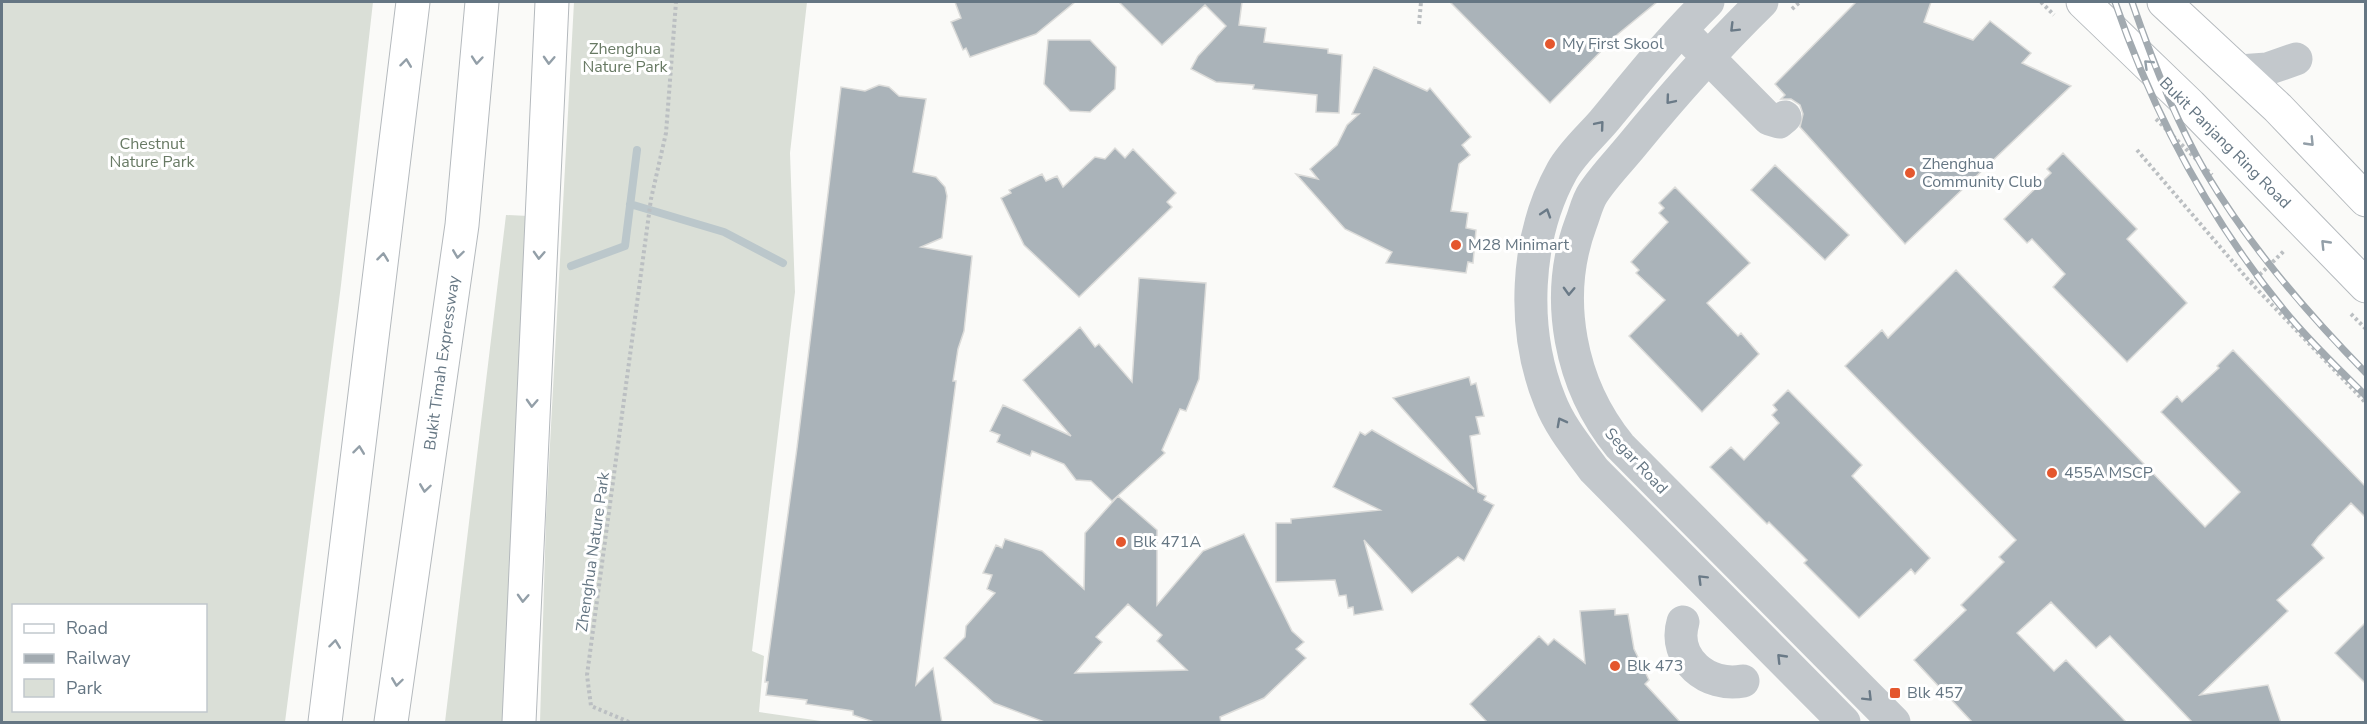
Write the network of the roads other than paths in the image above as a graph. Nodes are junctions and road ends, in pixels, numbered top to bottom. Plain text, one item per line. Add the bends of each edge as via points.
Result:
1 (413, 2) edge
2 (482, 2) edge
3 (552, 2) edge
4 (1708, 2) edge
5 (2083, 2) edge
6 (2164, 2) edge
7 (1774, 8) edge
8 (1680, 30) junction
9 (1707, 56) junction
10 (2239, 71) junction
11 (2278, 108) junction
12 (1785, 117) dead end
13 (2366, 200) edge
14 (2366, 286) edge
15 (1683, 622) dead end
16 (1743, 681) dead end
17 (325, 723) edge
18 (391, 723) edge
19 (519, 723) edge
20 (1844, 723) edge
21 (1894, 723) edge

17 -> 1 main road
2 -> 18 main road, Bukit Timah Expressway via 462,225
3 -> 19 main road
4 - 8 street
14 -> 5 main road, Bukit Panjang Ring Road via 2190,105
6 - 10 main road
7 -> 9 street, Segar Road
8 - 9 street
20 -> 8 street via 1594,470 1568,436 1550,401 1535,351 1531,307 1533,261 1538,234 1562,170
9 - 12 street via 1769,119 1779,122
9 -> 21 street, Segar Road via 1592,194 1576,237 1570,272 1568,317 1574,356 1585,392 1620,446
10 - 11 main road
10 - 11 street via 2267,69 2296,59 2282,83
11 -> 13 main road
15 - 16 street via 1679,633 1681,646 1695,668 1718,681

